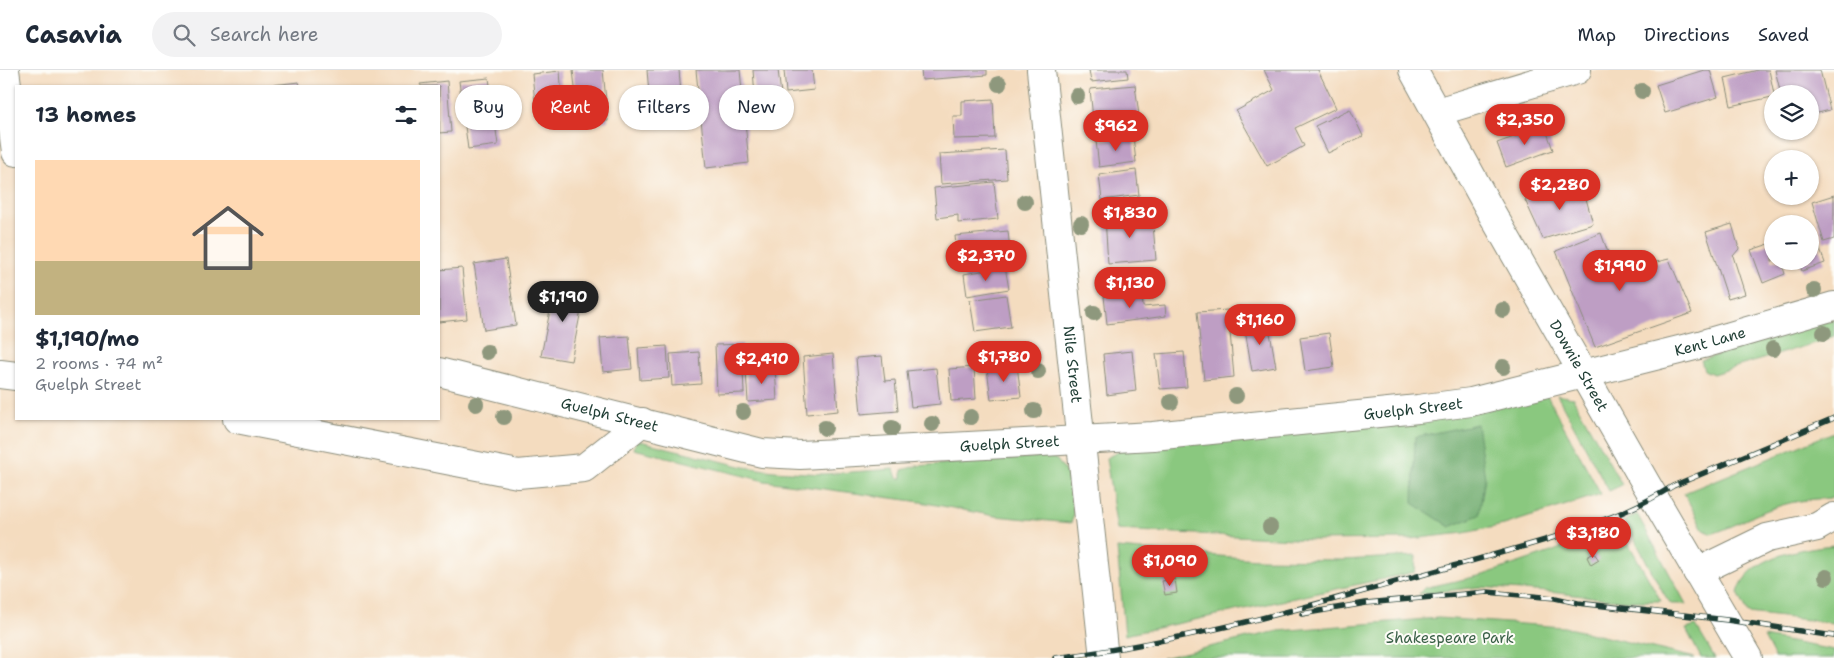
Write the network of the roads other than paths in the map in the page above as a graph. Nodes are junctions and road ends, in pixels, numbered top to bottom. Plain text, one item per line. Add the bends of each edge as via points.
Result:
1 (5, 70) edge
2 (1042, 70) edge
3 (1413, 70) edge
4 (1577, 70) edge
5 (1437, 112) junction
6 (15, 145) edge
7 (1834, 306) edge
8 (440, 372) edge
9 (0, 374) edge
10 (1585, 375) junction
11 (15, 376) edge
12 (242, 420) edge
13 (642, 422) junction
14 (1080, 439) junction
15 (1834, 517) edge
16 (1697, 572) junction
17 (1104, 658) edge
18 (1748, 658) edge

1 - 6 street
2 - 14 street, Nile Street
3 - 5 street, Downie Street
4 - 5 street
5 - 10 street, Downie Street
7 - 10 street, Kent Lane
8 - 13 street, Guelph Street
9 - 11 street
10 - 14 street, Guelph Street via 1471,402 1418,409 1153,436
10 - 16 street, Downie Street
12 - 13 street via 518,474 584,468
13 - 14 street, Guelph Street via 762,453 800,455
14 - 17 street, Nile Street
15 - 16 street via 1817,527 1767,538
16 - 18 street, Downie Street

